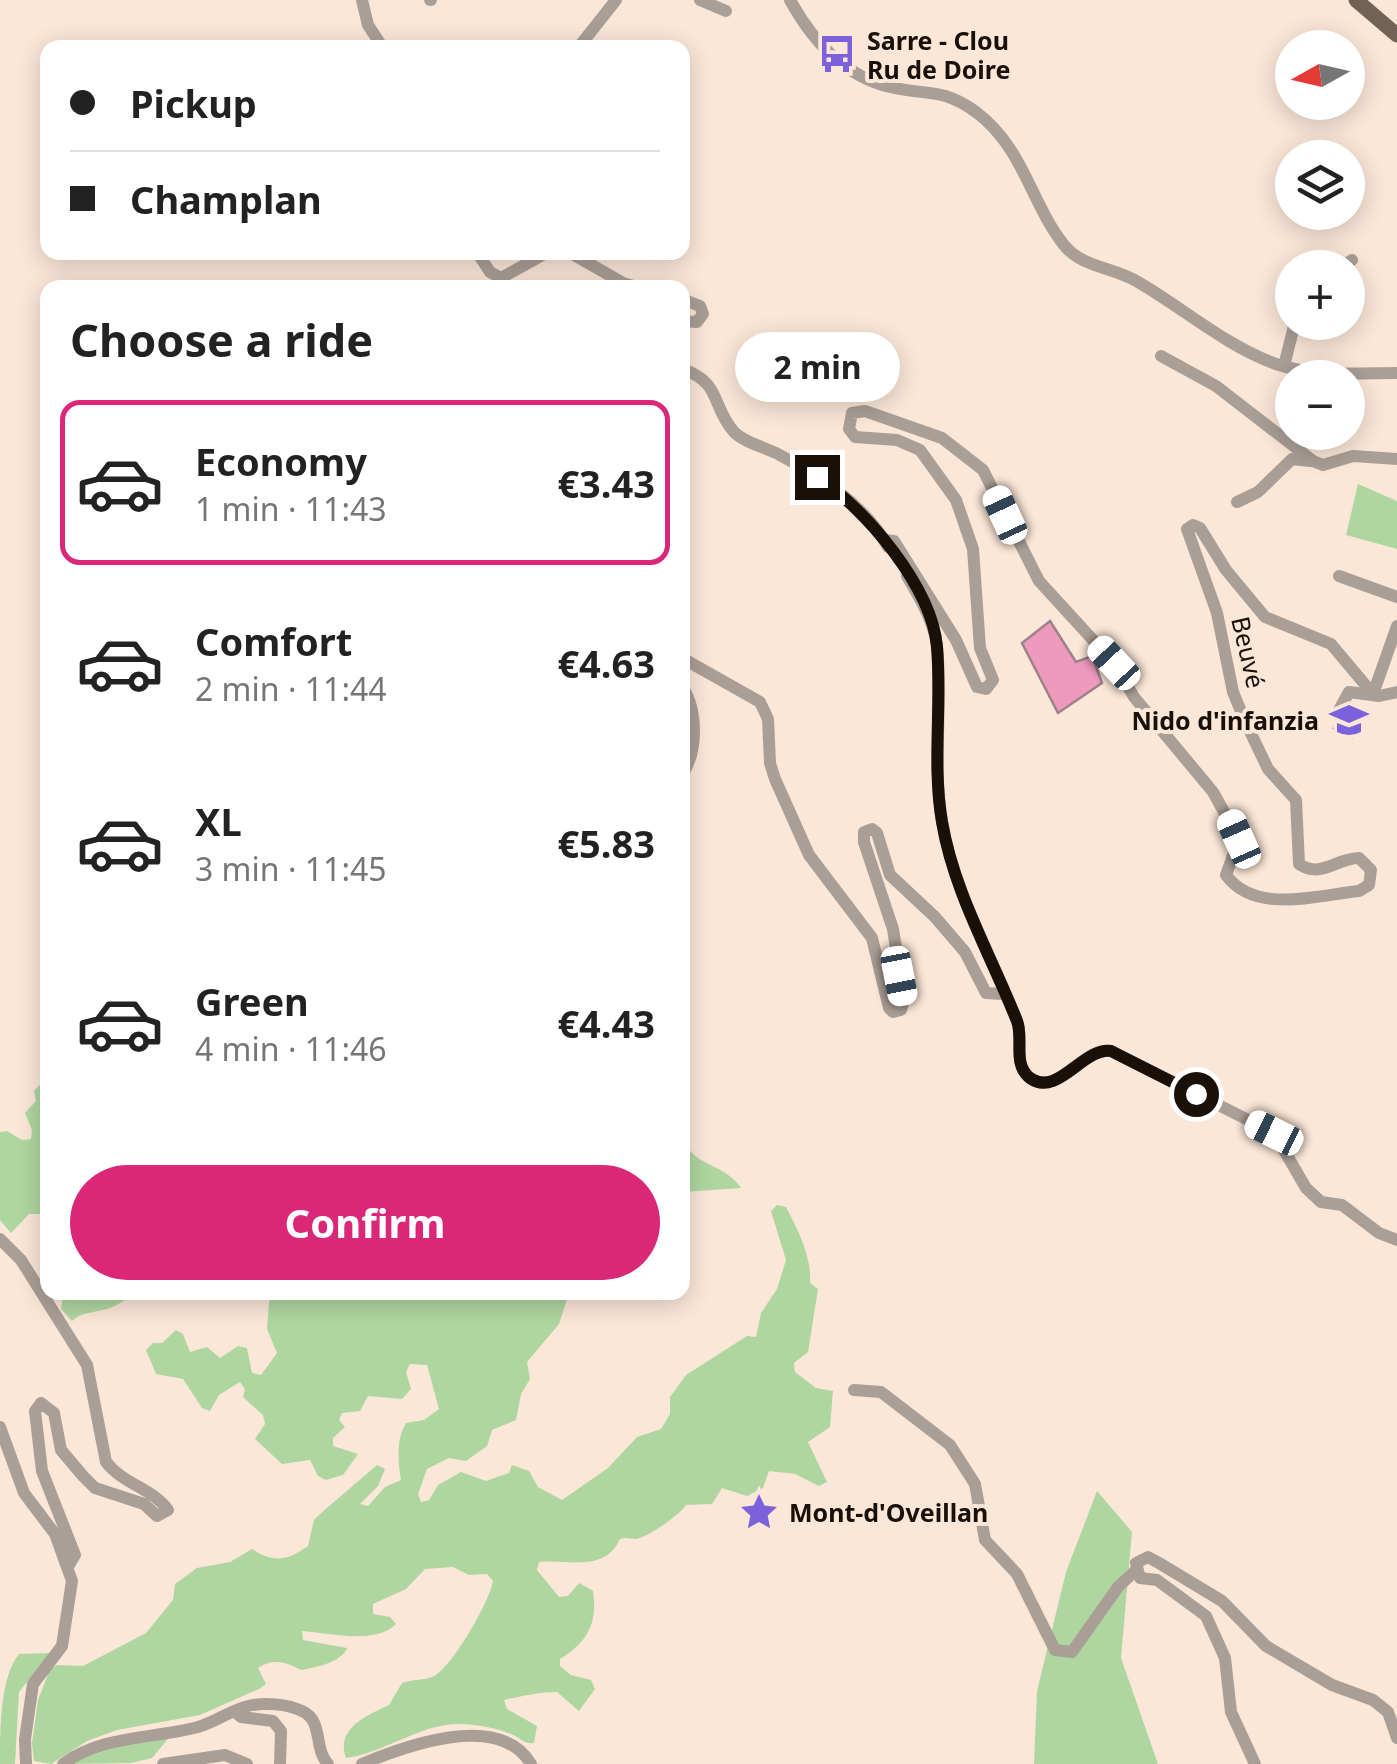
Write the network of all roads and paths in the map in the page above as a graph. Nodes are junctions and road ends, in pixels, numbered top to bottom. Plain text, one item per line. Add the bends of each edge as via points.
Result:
1 (362, 0) edge
2 (616, 0) edge
3 (700, 0) edge
4 (790, 0) edge
5 (1356, 0) edge
6 (726, 11) dead end
7 (1397, 35) edge
8 (378, 40) edge
9 (584, 40) edge
10 (482, 260) edge
11 (534, 260) edge
12 (583, 260) edge
13 (618, 280) edge
14 (690, 302) edge
15 (690, 322) edge
16 (1161, 356) dead end
17 (1275, 362) edge
18 (690, 372) edge
19 (1365, 373) edge
20 (1397, 373) edge
21 (1397, 460) edge
22 (1313, 462) junction
23 (1237, 502) dead end
24 (884, 540) junction
25 (1339, 576) dead end
26 (1397, 597) edge
27 (1397, 626) edge
28 (690, 663) edge
29 (1397, 692) edge
30 (1373, 694) junction
31 (690, 698) edge
32 (1338, 712) dead end
33 (690, 764) edge
34 (1004, 994) junction
35 (0, 1239) edge
36 (1397, 1240) edge
37 (40, 1291) edge
38 (46, 1300) edge
39 (854, 1390) dead end
40 (0, 1427) edge
41 (69, 1565) junction
42 (1136, 1571) junction
43 (235, 1712) junction
44 (1397, 1738) edge
45 (26, 1764) edge
46 (63, 1764) edge
47 (163, 1764) edge
48 (247, 1764) edge
49 (280, 1764) edge
50 (328, 1764) edge
51 (362, 1764) edge
52 (531, 1764) edge
53 (1255, 1764) edge

1 - 8 street
2 - 9 street
3 - 6 street
4 - 17 street via 816,40 852,71 894,88 936,91 987,120 1025,168 1074,255 1135,279
5 - 7 main road
10 - 11 street via 501,278
12 - 13 street
14 - 15 street via 703,314
16 - 22 street via 1216,386
18 - 24 street via 711,386 735,433 834,488
19 - 20 street
21 - 22 street via 1353,456
22 - 23 street via 1292,460
24 - 30 street, Beuvé via 894,541 956,640 971,679 986,688 993,680 980,648 973,549 961,511 920,450 898,440 855,437 848,429 852,413 942,438 983,470 1038,580 1114,663 1134,697 1214,792 1239,839 1226,874 1230,881 1267,899 1359,891 1368,886 1371,870 1358,858 1311,871 1299,864 1296,800 1262,760 1239,706 1189,526 1200,528 1265,617 1331,644
24 - 34 street via 927,612 937,643 942,826 971,920
25 - 26 street
27 - 30 street
28 - 34 street via 760,702 775,779 810,855 872,938 888,1008 901,1010 904,1000 893,929 864,842 864,832 872,829 898,885 965,952 986,993
29 - 30 street
30 - 32 street via 1349,692
31 - 33 street
34 - 36 street via 1019,1024 1020,1063 1030,1078 1060,1078 1089,1055 1111,1051 1274,1133 1320,1202 1342,1205
35 - 37 street
38 - 41 street via 87,1366 106,1462 168,1510 157,1516 144,1504 96,1488 61,1450 54,1412 41,1403 35,1410 42,1471 71,1538 75,1555
39 - 42 street via 881,1392 950,1445 976,1484 985,1540 1018,1574 1055,1650 1072,1652
40 - 41 street via 24,1493
41 - 45 street via 68,1620 62,1646 33,1684
42 - 44 street via 1136,1563 1148,1557 1222,1601 1266,1646 1332,1685 1373,1700 1388,1712
42 - 53 street via 1206,1616 1225,1658 1232,1712
43 - 46 street via 196,1728 96,1747
43 - 49 street via 273,1721 281,1730
43 - 50 street via 268,1704 306,1712
47 - 48 street via 225,1754
51 - 52 street via 462,1736 505,1742

